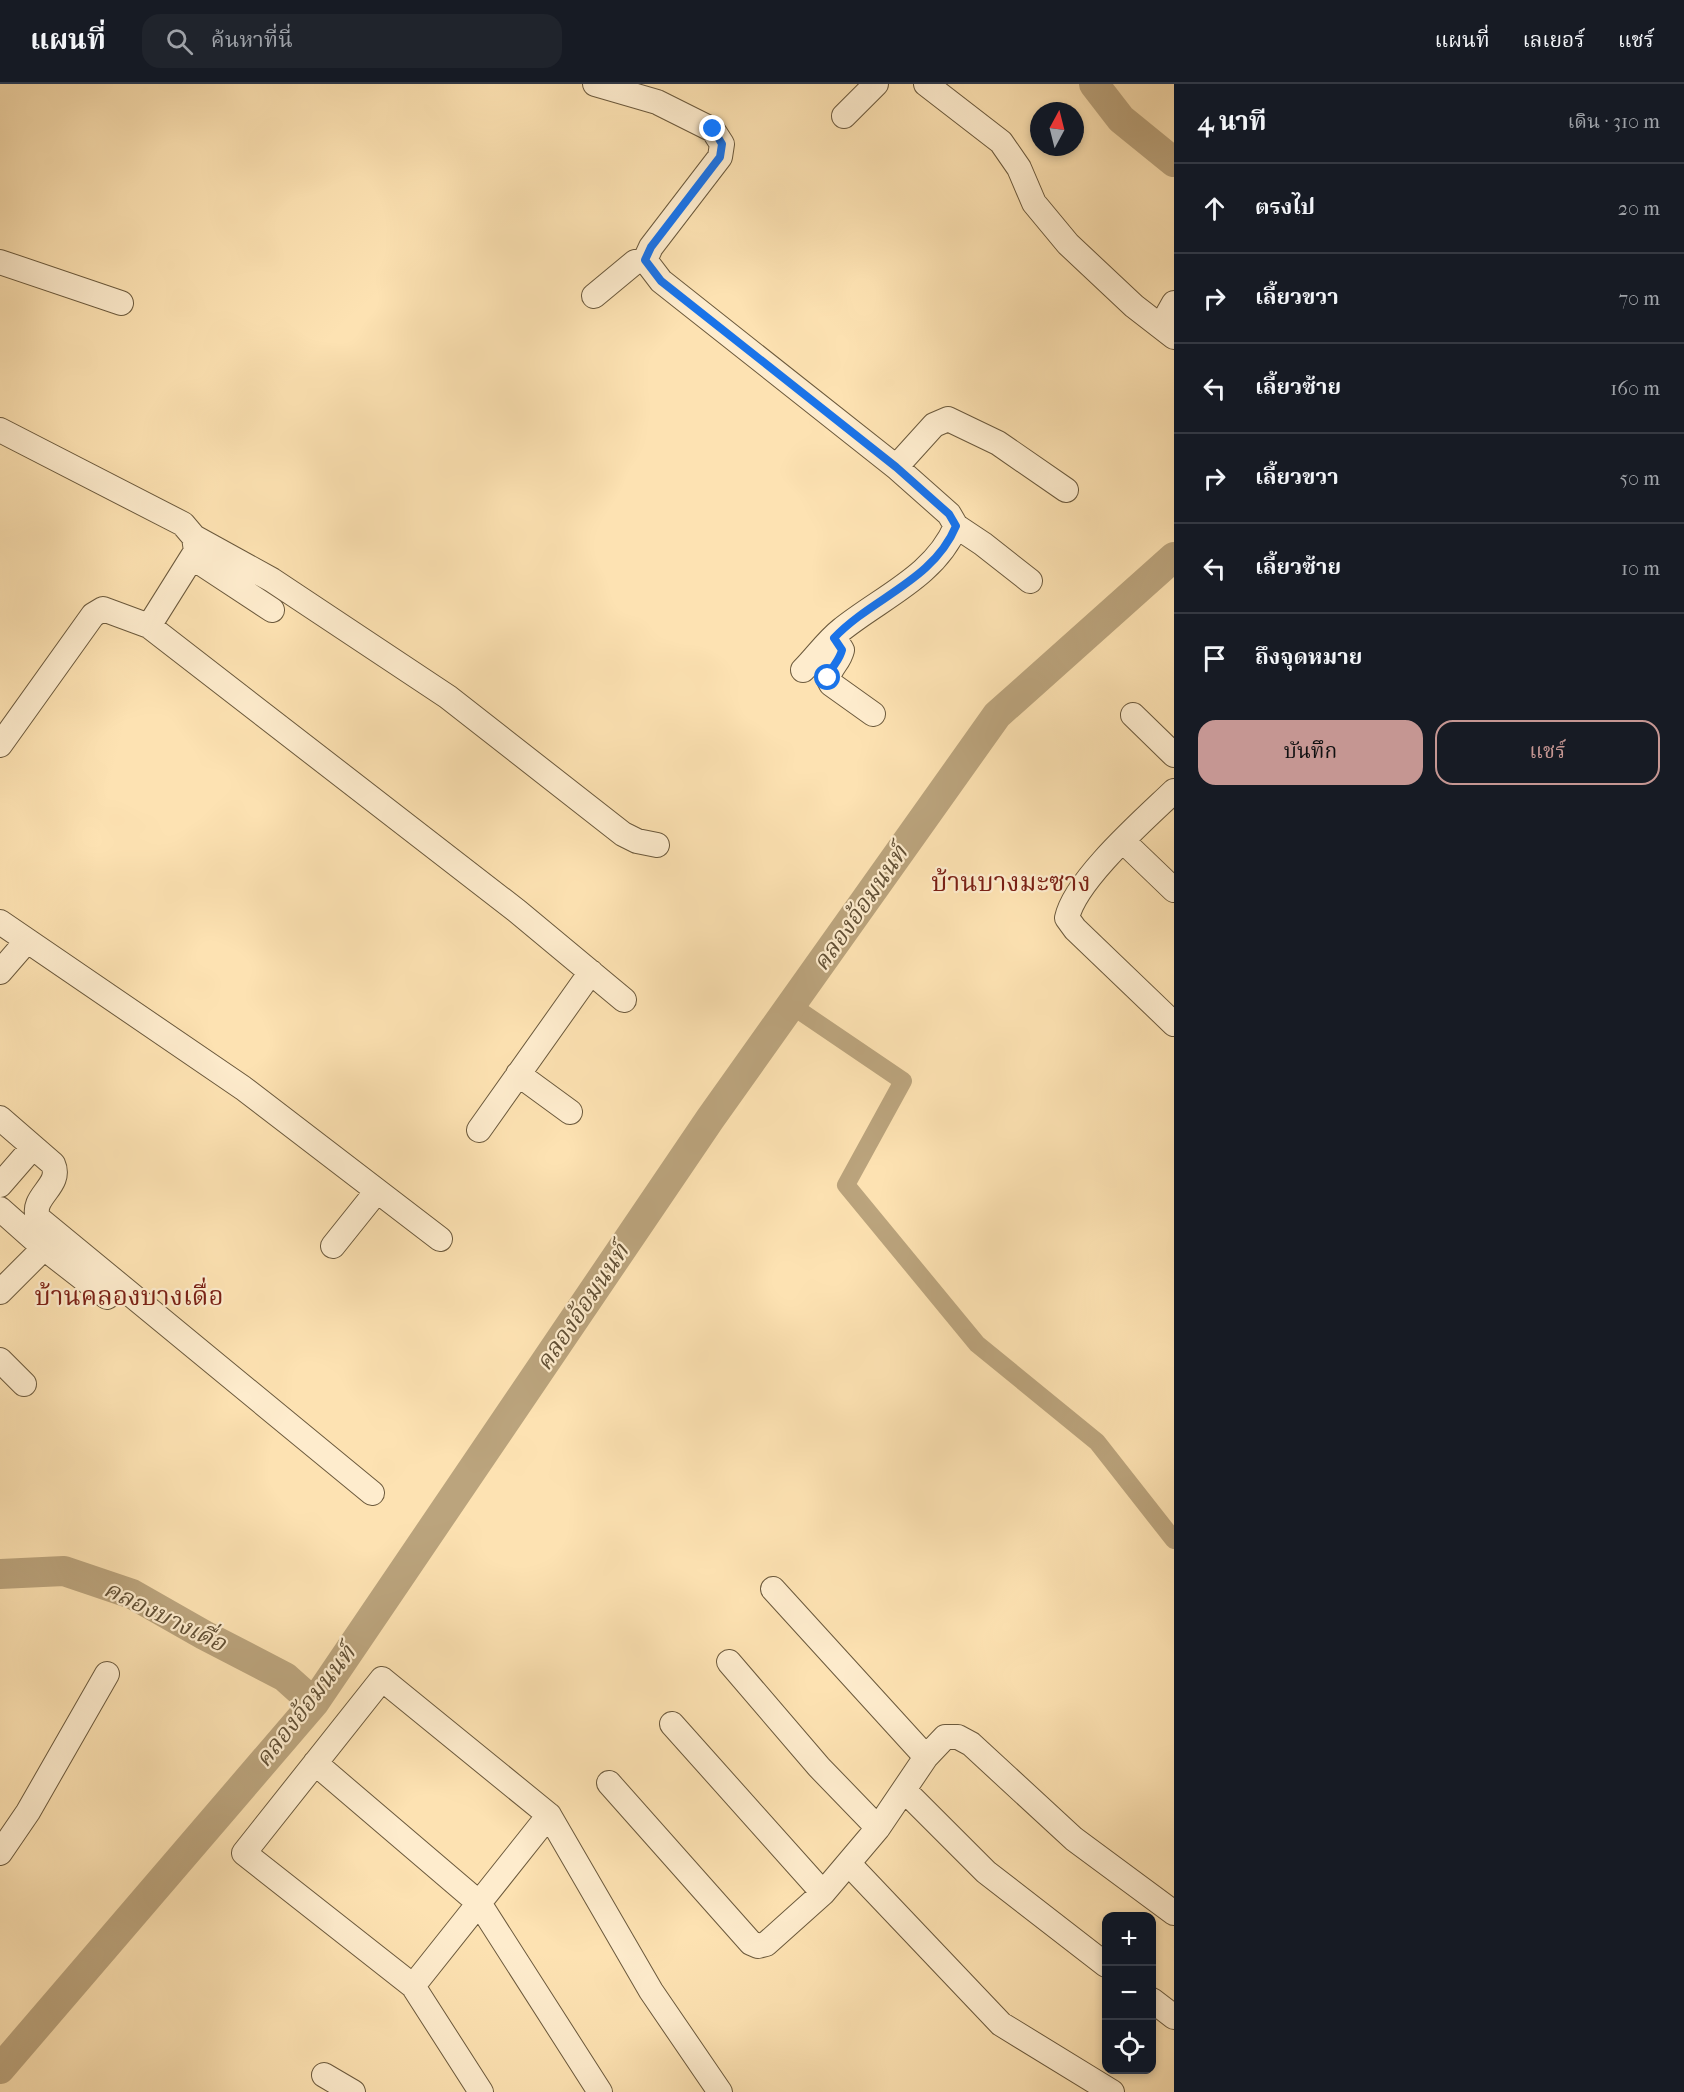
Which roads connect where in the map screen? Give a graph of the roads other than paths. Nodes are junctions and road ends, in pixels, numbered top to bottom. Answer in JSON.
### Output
{"nodes":[{"id":1,"x":594,"y":84,"type":"edge"},
{"id":2,"x":876,"y":84,"type":"edge"},
{"id":3,"x":926,"y":84,"type":"edge"},
{"id":4,"x":636,"y":90,"type":"edge"},
{"id":5,"x":844,"y":116,"type":"dead end"},
{"id":6,"x":645,"y":260,"type":"junction"},
{"id":7,"x":0,"y":262,"type":"edge"},
{"id":8,"x":594,"y":296,"type":"dead end"},
{"id":9,"x":121,"y":303,"type":"dead end"},
{"id":10,"x":1174,"y":303,"type":"edge"},
{"id":11,"x":1168,"y":331,"type":"edge"},
{"id":12,"x":0,"y":430,"type":"edge"},
{"id":13,"x":896,"y":467,"type":"junction"},
{"id":14,"x":1066,"y":489,"type":"dead end"},
{"id":15,"x":956,"y":526,"type":"junction"},
{"id":16,"x":193,"y":547,"type":"junction"},
{"id":17,"x":1030,"y":581,"type":"dead end"},
{"id":18,"x":272,"y":610,"type":"dead end"},
{"id":19,"x":149,"y":626,"type":"junction"},
{"id":20,"x":834,"y":638,"type":"junction"},
{"id":21,"x":803,"y":670,"type":"dead end"},
{"id":22,"x":873,"y":714,"type":"dead end"},
{"id":23,"x":1133,"y":715,"type":"dead end"},
{"id":24,"x":0,"y":746,"type":"edge"},
{"id":25,"x":1174,"y":755,"type":"edge"},
{"id":26,"x":1174,"y":791,"type":"edge"},
{"id":27,"x":1123,"y":841,"type":"junction"},
{"id":28,"x":657,"y":845,"type":"dead end"},
{"id":29,"x":1174,"y":890,"type":"edge"},
{"id":30,"x":0,"y":922,"type":"edge"},
{"id":31,"x":26,"y":942,"type":"junction"},
{"id":32,"x":0,"y":972,"type":"edge"},
{"id":33,"x":591,"y":972,"type":"junction"},
{"id":34,"x":624,"y":1000,"type":"dead end"},
{"id":35,"x":1174,"y":1024,"type":"edge"},
{"id":36,"x":518,"y":1074,"type":"junction"},
{"id":37,"x":570,"y":1112,"type":"dead end"},
{"id":38,"x":0,"y":1118,"type":"edge"},
{"id":39,"x":479,"y":1130,"type":"dead end"},
{"id":40,"x":33,"y":1147,"type":"junction"},
{"id":41,"x":0,"y":1185,"type":"edge"},
{"id":42,"x":377,"y":1191,"type":"junction"},
{"id":43,"x":0,"y":1209,"type":"edge"},
{"id":44,"x":440,"y":1239,"type":"dead end"},
{"id":45,"x":333,"y":1246,"type":"dead end"},
{"id":46,"x":44,"y":1248,"type":"junction"},
{"id":47,"x":0,"y":1292,"type":"edge"},
{"id":48,"x":107,"y":1297,"type":"dead end"},
{"id":49,"x":0,"y":1360,"type":"edge"},
{"id":50,"x":24,"y":1384,"type":"dead end"},
{"id":51,"x":372,"y":1493,"type":"dead end"},
{"id":52,"x":773,"y":1589,"type":"dead end"},
{"id":53,"x":729,"y":1662,"type":"dead end"},
{"id":54,"x":107,"y":1674,"type":"dead end"},
{"id":55,"x":672,"y":1724,"type":"dead end"},
{"id":56,"x":926,"y":1757,"type":"junction"},
{"id":57,"x":315,"y":1763,"type":"junction"},
{"id":58,"x":609,"y":1783,"type":"dead end"},
{"id":59,"x":904,"y":1790,"type":"junction"},
{"id":60,"x":549,"y":1815,"type":"junction"},
{"id":61,"x":878,"y":1828,"type":"junction"},
{"id":62,"x":0,"y":1853,"type":"edge"},
{"id":63,"x":849,"y":1864,"type":"junction"},
{"id":64,"x":823,"y":1893,"type":"junction"},
{"id":65,"x":478,"y":1902,"type":"junction"},
{"id":66,"x":1174,"y":1912,"type":"edge"},
{"id":67,"x":1102,"y":1961,"type":"edge"},
{"id":68,"x":413,"y":1986,"type":"junction"},
{"id":69,"x":1156,"y":2003,"type":"edge"},
{"id":70,"x":1174,"y":2017,"type":"edge"},
{"id":71,"x":324,"y":2075,"type":"dead end"},
{"id":72,"x":353,"y":2092,"type":"edge"},
{"id":73,"x":481,"y":2092,"type":"edge"},
{"id":74,"x":600,"y":2092,"type":"edge"},
{"id":75,"x":720,"y":2092,"type":"edge"},
{"id":76,"x":1112,"y":2092,"type":"edge"}],
"edges":[{"from":1,"to":4,"type":"street"},
{"from":2,"to":5,"type":"street"},
{"from":3,"to":11,"type":"street"},
{"from":4,"to":6,"type":"street"},
{"from":6,"to":8,"type":"street"},
{"from":6,"to":13,"type":"street"},
{"from":7,"to":9,"type":"street"},
{"from":10,"to":11,"type":"street"},
{"from":12,"to":16,"type":"street"},
{"from":13,"to":14,"type":"street"},
{"from":13,"to":15,"type":"street"},
{"from":15,"to":17,"type":"street"},
{"from":15,"to":20,"type":"street"},
{"from":16,"to":18,"type":"street"},
{"from":16,"to":19,"type":"street"},
{"from":16,"to":28,"type":"street"},
{"from":19,"to":24,"type":"street"},
{"from":19,"to":33,"type":"street"},
{"from":20,"to":21,"type":"street"},
{"from":20,"to":22,"type":"street"},
{"from":23,"to":25,"type":"street"},
{"from":26,"to":27,"type":"street"},
{"from":27,"to":29,"type":"street"},
{"from":27,"to":35,"type":"street"},
{"from":30,"to":31,"type":"street"},
{"from":31,"to":32,"type":"street"},
{"from":31,"to":42,"type":"street"},
{"from":33,"to":34,"type":"street"},
{"from":33,"to":36,"type":"street"},
{"from":36,"to":37,"type":"street"},
{"from":36,"to":39,"type":"street"},
{"from":38,"to":40,"type":"street"},
{"from":40,"to":41,"type":"street"},
{"from":40,"to":51,"type":"street"},
{"from":42,"to":44,"type":"street"},
{"from":42,"to":45,"type":"street"},
{"from":43,"to":46,"type":"street"},
{"from":46,"to":47,"type":"street"},
{"from":46,"to":48,"type":"street"},
{"from":49,"to":50,"type":"street"},
{"from":52,"to":56,"type":"street"},
{"from":53,"to":61,"type":"street"},
{"from":54,"to":62,"type":"street"},
{"from":55,"to":64,"type":"street"},
{"from":56,"to":59,"type":"street"},
{"from":56,"to":66,"type":"street"},
{"from":57,"to":60,"type":"street"},
{"from":57,"to":65,"type":"street"},
{"from":57,"to":68,"type":"street"},
{"from":58,"to":64,"type":"street"},
{"from":59,"to":61,"type":"street"},
{"from":59,"to":67,"type":"street"},
{"from":60,"to":65,"type":"street"},
{"from":60,"to":75,"type":"street"},
{"from":61,"to":63,"type":"street"},
{"from":63,"to":64,"type":"street"},
{"from":63,"to":76,"type":"street"},
{"from":65,"to":68,"type":"street"},
{"from":65,"to":74,"type":"street"},
{"from":68,"to":73,"type":"street"},
{"from":69,"to":70,"type":"street"},
{"from":71,"to":72,"type":"street"}]}
